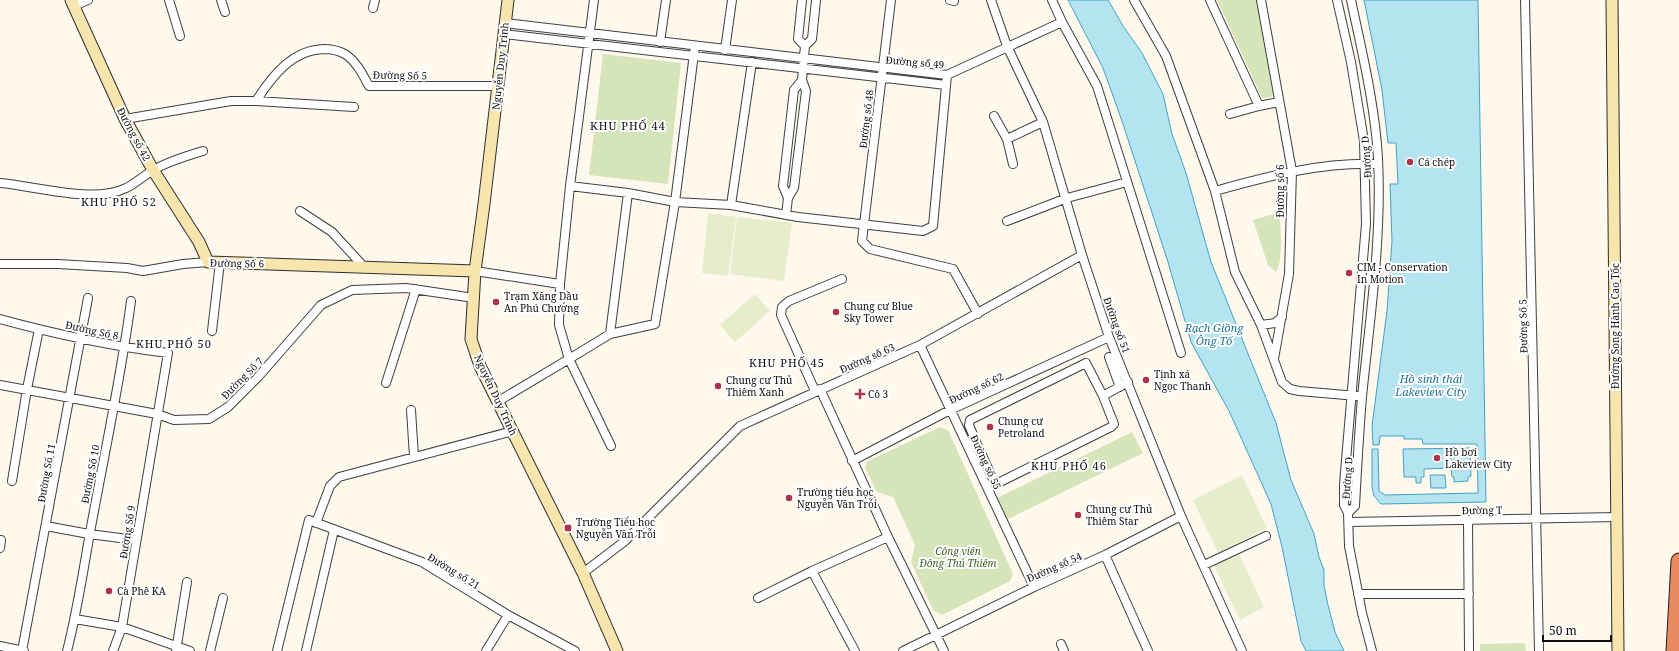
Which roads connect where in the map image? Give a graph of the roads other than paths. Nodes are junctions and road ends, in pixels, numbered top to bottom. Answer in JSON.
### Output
{"nodes":[{"id":1,"x":88,"y":0,"type":"edge"},
{"id":2,"x":169,"y":0,"type":"edge"},
{"id":3,"x":221,"y":0,"type":"edge"},
{"id":4,"x":508,"y":0,"type":"edge"},
{"id":5,"x":594,"y":0,"type":"edge"},
{"id":6,"x":666,"y":0,"type":"edge"},
{"id":7,"x":732,"y":0,"type":"edge"},
{"id":8,"x":802,"y":0,"type":"edge"},
{"id":9,"x":816,"y":0,"type":"edge"},
{"id":10,"x":891,"y":0,"type":"edge"},
{"id":11,"x":991,"y":0,"type":"edge"},
{"id":12,"x":1052,"y":0,"type":"edge"},
{"id":13,"x":1134,"y":0,"type":"edge"},
{"id":14,"x":1210,"y":0,"type":"edge"},
{"id":15,"x":1261,"y":0,"type":"edge"},
{"id":16,"x":1337,"y":0,"type":"edge"},
{"id":17,"x":1352,"y":0,"type":"edge"},
{"id":18,"x":1526,"y":0,"type":"edge"},
{"id":19,"x":1612,"y":0,"type":"edge"},
{"id":20,"x":72,"y":3,"type":"edge"},
{"id":21,"x":225,"y":12,"type":"dead end"},
{"id":22,"x":1062,"y":22,"type":"junction"},
{"id":23,"x":504,"y":28,"type":"junction"},
{"id":24,"x":589,"y":34,"type":"junction"},
{"id":25,"x":180,"y":36,"type":"dead end"},
{"id":26,"x":660,"y":42,"type":"junction"},
{"id":27,"x":588,"y":43,"type":"junction"},
{"id":28,"x":695,"y":46,"type":"junction"},
{"id":29,"x":805,"y":46,"type":"junction"},
{"id":30,"x":1007,"y":46,"type":"junction"},
{"id":31,"x":725,"y":50,"type":"junction"},
{"id":32,"x":694,"y":56,"type":"junction"},
{"id":33,"x":804,"y":59,"type":"junction"},
{"id":34,"x":752,"y":62,"type":"junction"},
{"id":35,"x":803,"y":68,"type":"junction"},
{"id":36,"x":882,"y":73,"type":"junction"},
{"id":37,"x":947,"y":75,"type":"junction"},
{"id":38,"x":802,"y":80,"type":"junction"},
{"id":39,"x":946,"y":85,"type":"junction"},
{"id":40,"x":499,"y":86,"type":"junction"},
{"id":41,"x":256,"y":101,"type":"junction"},
{"id":42,"x":1279,"y":102,"type":"junction"},
{"id":43,"x":1260,"y":106,"type":"junction"},
{"id":44,"x":354,"y":107,"type":"dead end"},
{"id":45,"x":1230,"y":114,"type":"dead end"},
{"id":46,"x":994,"y":116,"type":"dead end"},
{"id":47,"x":125,"y":119,"type":"junction"},
{"id":48,"x":1044,"y":122,"type":"junction"},
{"id":49,"x":1007,"y":139,"type":"junction"},
{"id":50,"x":203,"y":151,"type":"dead end"},
{"id":51,"x":1013,"y":164,"type":"dead end"},
{"id":52,"x":1365,"y":164,"type":"junction"},
{"id":53,"x":1378,"y":164,"type":"junction"},
{"id":54,"x":153,"y":170,"type":"junction"},
{"id":55,"x":1292,"y":171,"type":"junction"},
{"id":56,"x":1127,"y":182,"type":"junction"},
{"id":57,"x":0,"y":183,"type":"edge"},
{"id":58,"x":570,"y":186,"type":"junction"},
{"id":59,"x":1215,"y":191,"type":"junction"},
{"id":60,"x":628,"y":194,"type":"junction"},
{"id":61,"x":788,"y":198,"type":"junction"},
{"id":62,"x":1067,"y":198,"type":"junction"},
{"id":63,"x":675,"y":202,"type":"junction"},
{"id":64,"x":731,"y":205,"type":"junction"},
{"id":65,"x":300,"y":211,"type":"dead end"},
{"id":66,"x":786,"y":215,"type":"junction"},
{"id":67,"x":1007,"y":221,"type":"dead end"},
{"id":68,"x":864,"y":225,"type":"junction"},
{"id":69,"x":1082,"y":255,"type":"junction"},
{"id":70,"x":208,"y":262,"type":"junction"},
{"id":71,"x":220,"y":262,"type":"junction"},
{"id":72,"x":0,"y":264,"type":"edge"},
{"id":73,"x":365,"y":268,"type":"junction"},
{"id":74,"x":475,"y":271,"type":"junction"},
{"id":75,"x":842,"y":279,"type":"dead end"},
{"id":76,"x":560,"y":284,"type":"junction"},
{"id":77,"x":416,"y":289,"type":"junction"},
{"id":78,"x":88,"y":298,"type":"dead end"},
{"id":79,"x":474,"y":298,"type":"junction"},
{"id":80,"x":130,"y":301,"type":"dead end"},
{"id":81,"x":978,"y":314,"type":"junction"},
{"id":82,"x":1282,"y":317,"type":"junction"},
{"id":83,"x":0,"y":319,"type":"edge"},
{"id":84,"x":1261,"y":325,"type":"junction"},
{"id":85,"x":39,"y":330,"type":"junction"},
{"id":86,"x":212,"y":331,"type":"dead end"},
{"id":87,"x":610,"y":334,"type":"junction"},
{"id":88,"x":81,"y":337,"type":"junction"},
{"id":89,"x":1109,"y":337,"type":"junction"},
{"id":90,"x":920,"y":345,"type":"junction"},
{"id":91,"x":125,"y":348,"type":"junction"},
{"id":92,"x":1181,"y":353,"type":"dead end"},
{"id":93,"x":1109,"y":357,"type":"dead end"},
{"id":94,"x":569,"y":359,"type":"junction"},
{"id":95,"x":1274,"y":359,"type":"junction"},
{"id":96,"x":1020,"y":378,"type":"junction"},
{"id":97,"x":1128,"y":382,"type":"junction"},
{"id":98,"x":386,"y":383,"type":"dead end"},
{"id":99,"x":0,"y":385,"type":"edge"},
{"id":100,"x":1120,"y":387,"type":"junction"},
{"id":101,"x":27,"y":389,"type":"junction"},
{"id":102,"x":818,"y":390,"type":"junction"},
{"id":103,"x":1026,"y":391,"type":"junction"},
{"id":104,"x":1103,"y":396,"type":"junction"},
{"id":105,"x":1352,"y":396,"type":"junction"},
{"id":106,"x":1362,"y":396,"type":"junction"},
{"id":107,"x":69,"y":398,"type":"junction"},
{"id":108,"x":497,"y":402,"type":"junction"},
{"id":109,"x":113,"y":406,"type":"junction"},
{"id":110,"x":411,"y":410,"type":"dead end"},
{"id":111,"x":950,"y":410,"type":"junction"},
{"id":112,"x":157,"y":414,"type":"junction"},
{"id":113,"x":513,"y":431,"type":"junction"},
{"id":114,"x":976,"y":442,"type":"junction"},
{"id":115,"x":611,"y":446,"type":"dead end"},
{"id":116,"x":968,"y":447,"type":"junction"},
{"id":117,"x":414,"y":457,"type":"junction"},
{"id":118,"x":852,"y":461,"type":"junction"},
{"id":119,"x":12,"y":481,"type":"dead end"},
{"id":120,"x":1181,"y":516,"type":"junction"},
{"id":121,"x":1349,"y":517,"type":"junction"},
{"id":122,"x":1616,"y":517,"type":"junction"},
{"id":123,"x":1537,"y":519,"type":"junction"},
{"id":124,"x":1468,"y":520,"type":"junction"},
{"id":125,"x":316,"y":522,"type":"junction"},
{"id":126,"x":46,"y":526,"type":"junction"},
{"id":127,"x":334,"y":530,"type":"junction"},
{"id":128,"x":89,"y":534,"type":"junction"},
{"id":129,"x":1266,"y":536,"type":"dead end"},
{"id":130,"x":888,"y":537,"type":"junction"},
{"id":131,"x":136,"y":540,"type":"junction"},
{"id":132,"x":1105,"y":555,"type":"junction"},
{"id":133,"x":1679,"y":561,"type":"edge"},
{"id":134,"x":1204,"y":565,"type":"junction"},
{"id":135,"x":812,"y":572,"type":"junction"},
{"id":136,"x":583,"y":573,"type":"junction"},
{"id":137,"x":187,"y":582,"type":"dead end"},
{"id":138,"x":1034,"y":587,"type":"junction"},
{"id":139,"x":1358,"y":594,"type":"junction"},
{"id":140,"x":1469,"y":594,"type":"junction"},
{"id":141,"x":223,"y":598,"type":"dead end"},
{"id":142,"x":758,"y":598,"type":"dead end"},
{"id":143,"x":508,"y":615,"type":"junction"},
{"id":144,"x":75,"y":618,"type":"junction"},
{"id":145,"x":122,"y":627,"type":"junction"},
{"id":146,"x":936,"y":634,"type":"junction"},
{"id":147,"x":0,"y":646,"type":"edge"},
{"id":148,"x":176,"y":649,"type":"edge"},
{"id":149,"x":10,"y":650,"type":"edge"},
{"id":150,"x":23,"y":651,"type":"edge"},
{"id":151,"x":67,"y":651,"type":"edge"},
{"id":152,"x":113,"y":651,"type":"edge"},
{"id":153,"x":190,"y":651,"type":"edge"},
{"id":154,"x":210,"y":651,"type":"edge"},
{"id":155,"x":277,"y":651,"type":"edge"},
{"id":156,"x":306,"y":651,"type":"edge"},
{"id":157,"x":486,"y":651,"type":"edge"},
{"id":158,"x":575,"y":651,"type":"edge"},
{"id":159,"x":617,"y":651,"type":"edge"},
{"id":160,"x":855,"y":651,"type":"edge"},
{"id":161,"x":903,"y":651,"type":"edge"},
{"id":162,"x":944,"y":651,"type":"edge"},
{"id":163,"x":1148,"y":651,"type":"edge"},
{"id":164,"x":1242,"y":651,"type":"edge"},
{"id":165,"x":1372,"y":651,"type":"edge"},
{"id":166,"x":1469,"y":651,"type":"edge"},
{"id":167,"x":1539,"y":651,"type":"edge"},
{"id":168,"x":1618,"y":651,"type":"edge"},
{"id":169,"x":1674,"y":651,"type":"edge"}],
"edges":[{"from":1,"to":20,"type":"street"},
{"from":2,"to":25,"type":"street"},
{"from":3,"to":21,"type":"street"},
{"from":4,"to":23,"type":"main road","name":"Nguyễn Duy Trinh"},
{"from":5,"to":24,"type":"street"},
{"from":6,"to":26,"type":"street"},
{"from":7,"to":31,"type":"street"},
{"from":8,"to":29,"type":"street"},
{"from":9,"to":29,"type":"street"},
{"from":10,"to":36,"type":"street","name":"Đường số 48"},
{"from":11,"to":30,"type":"street","name":"Đường số 51"},
{"from":12,"to":22,"type":"street"},
{"from":13,"to":59,"type":"street"},
{"from":14,"to":43,"type":"street"},
{"from":15,"to":42,"type":"street","name":"Đường số 6"},
{"from":16,"to":52,"type":"street","name":"Đường D"},
{"from":17,"to":53,"type":"street","name":"Đường D"},
{"from":18,"to":123,"type":"street","name":"Đường Số 5"},
{"from":19,"to":122,"type":"main road","name":"Đường Song Hành Cao Tốc"},
{"from":20,"to":47,"type":"main road","name":"Đường số 42"},
{"from":22,"to":30,"type":"street","name":"Đường số 49"},
{"from":22,"to":56,"type":"street"},
{"from":23,"to":24,"type":"street","name":"Đường số 49"},
{"from":23,"to":27,"type":"street"},
{"from":23,"to":40,"type":"main road","name":"Nguyễn Duy Trinh"},
{"from":24,"to":26,"type":"street","name":"Đường số 49"},
{"from":24,"to":27,"type":"street"},
{"from":26,"to":28,"type":"street","name":"Đường số 49"},
{"from":27,"to":32,"type":"street"},
{"from":27,"to":58,"type":"street"},
{"from":28,"to":31,"type":"street","name":"Đường số 49"},
{"from":28,"to":32,"type":"street"},
{"from":29,"to":33,"type":"street"},
{"from":30,"to":37,"type":"street","name":"Đường số 49"},
{"from":30,"to":48,"type":"street","name":"Đường số 51"},
{"from":31,"to":33,"type":"street","name":"Đường số 49"},
{"from":32,"to":34,"type":"street"},
{"from":32,"to":63,"type":"street"},
{"from":33,"to":35,"type":"street"},
{"from":33,"to":36,"type":"street","name":"Đường số 49"},
{"from":34,"to":35,"type":"street"},
{"from":34,"to":64,"type":"street"},
{"from":35,"to":36,"type":"street"},
{"from":35,"to":38,"type":"street"},
{"from":36,"to":37,"type":"street","name":"Đường số 49"},
{"from":36,"to":39,"type":"street"},
{"from":36,"to":68,"type":"street","name":"Đường số 48"},
{"from":37,"to":39,"type":"street"},
{"from":38,"to":61,"type":"street"},
{"from":38,"to":61,"type":"street"},
{"from":39,"to":68,"type":"street"},
{"from":40,"to":41,"type":"street","name":"Đường Số 5"},
{"from":40,"to":74,"type":"main road","name":"Nguyễn Duy Trinh"},
{"from":41,"to":44,"type":"street"},
{"from":41,"to":47,"type":"street"},
{"from":42,"to":43,"type":"street"},
{"from":42,"to":55,"type":"street","name":"Đường số 6"},
{"from":43,"to":45,"type":"street"},
{"from":46,"to":49,"type":"street"},
{"from":47,"to":54,"type":"main road","name":"Đường số 42"},
{"from":48,"to":49,"type":"street"},
{"from":48,"to":62,"type":"street","name":"Đường số 51"},
{"from":49,"to":51,"type":"street"},
{"from":50,"to":54,"type":"street"},
{"from":52,"to":53,"type":"street"},
{"from":52,"to":55,"type":"street"},
{"from":52,"to":105,"type":"street","name":"Đường D"},
{"from":53,"to":106,"type":"street","name":"Đường D"},
{"from":54,"to":57,"type":"street"},
{"from":54,"to":70,"type":"main road","name":"Đường số 42"},
{"from":55,"to":59,"type":"street"},
{"from":55,"to":82,"type":"street","name":"Đường số 6"},
{"from":56,"to":62,"type":"street"},
{"from":56,"to":92,"type":"street"},
{"from":58,"to":60,"type":"street"},
{"from":58,"to":76,"type":"street"},
{"from":59,"to":84,"type":"street"},
{"from":60,"to":63,"type":"street"},
{"from":60,"to":87,"type":"street"},
{"from":61,"to":66,"type":"street"},
{"from":62,"to":67,"type":"street"},
{"from":62,"to":69,"type":"street","name":"Đường số 51"},
{"from":63,"to":64,"type":"street"},
{"from":63,"to":87,"type":"street"},
{"from":64,"to":66,"type":"street"},
{"from":65,"to":73,"type":"street"},
{"from":66,"to":68,"type":"street"},
{"from":68,"to":81,"type":"street","name":"Đường số 48"},
{"from":69,"to":81,"type":"street","name":"Đường số 63"},
{"from":69,"to":89,"type":"street","name":"Đường số 51"},
{"from":70,"to":71,"type":"main road","name":"Đường Số 6"},
{"from":70,"to":72,"type":"street","name":"Đường Số 6"},
{"from":71,"to":73,"type":"main road","name":"Đường Số 6"},
{"from":71,"to":86,"type":"street"},
{"from":73,"to":74,"type":"main road","name":"Đường Số 6"},
{"from":74,"to":76,"type":"street"},
{"from":74,"to":79,"type":"main road","name":"Nguyễn Duy Trinh"},
{"from":75,"to":102,"type":"street"},
{"from":76,"to":94,"type":"street"},
{"from":77,"to":79,"type":"street","name":"Đường Số 7"},
{"from":77,"to":98,"type":"street"},
{"from":77,"to":112,"type":"street","name":"Đường Số 7"},
{"from":78,"to":88,"type":"street","name":"Đường Số 11"},
{"from":79,"to":108,"type":"main road","name":"Nguyễn Duy Trinh"},
{"from":80,"to":91,"type":"street","name":"Đường Số 10"},
{"from":81,"to":90,"type":"street","name":"Đường số 63"},
{"from":82,"to":84,"type":"street"},
{"from":82,"to":95,"type":"street","name":"Đường số 6"},
{"from":83,"to":85,"type":"street","name":"Đường Số 8"},
{"from":84,"to":95,"type":"street"},
{"from":85,"to":88,"type":"street","name":"Đường Số 8"},
{"from":85,"to":101,"type":"street"},
{"from":87,"to":94,"type":"street"},
{"from":88,"to":91,"type":"street","name":"Đường Số 8"},
{"from":88,"to":107,"type":"street","name":"Đường Số 11"},
{"from":89,"to":96,"type":"street","name":"Đường số 62"},
{"from":89,"to":97,"type":"street","name":"Đường số 51"},
{"from":90,"to":102,"type":"street","name":"Đường số 63"},
{"from":90,"to":111,"type":"street","name":"Đường số 55"},
{"from":91,"to":109,"type":"street","name":"Đường Số 10"},
{"from":91,"to":112,"type":"street","name":"Đường Số 8"},
{"from":93,"to":100,"type":"street"},
{"from":94,"to":108,"type":"street"},
{"from":94,"to":115,"type":"street"},
{"from":95,"to":105,"type":"street"},
{"from":96,"to":103,"type":"street"},
{"from":96,"to":111,"type":"street","name":"Đường số 62"},
{"from":97,"to":100,"type":"street"},
{"from":97,"to":120,"type":"street","name":"Đường số 51"},
{"from":99,"to":101,"type":"street","name":"Đường Số 7"},
{"from":100,"to":104,"type":"street"},
{"from":101,"to":107,"type":"street","name":"Đường Số 7"},
{"from":101,"to":119,"type":"street"},
{"from":102,"to":118,"type":"street"},
{"from":102,"to":136,"type":"street","name":"Đường số 63"},
{"from":103,"to":104,"type":"street"},
{"from":103,"to":114,"type":"street"},
{"from":104,"to":114,"type":"street"},
{"from":105,"to":106,"type":"street"},
{"from":105,"to":121,"type":"street","name":"Đường D"},
{"from":106,"to":121,"type":"street","name":"Đường D"},
{"from":107,"to":109,"type":"street","name":"Đường Số 7"},
{"from":107,"to":126,"type":"street","name":"Đường Số 11"},
{"from":108,"to":113,"type":"main road","name":"Nguyễn Duy Trinh"},
{"from":109,"to":112,"type":"street","name":"Đường Số 7"},
{"from":109,"to":128,"type":"street","name":"Đường Số 10"},
{"from":110,"to":117,"type":"street"},
{"from":111,"to":116,"type":"street","name":"Đường số 55"},
{"from":111,"to":118,"type":"street","name":"Đường số 62"},
{"from":112,"to":131,"type":"street","name":"Đường Số 9"},
{"from":113,"to":117,"type":"street"},
{"from":113,"to":136,"type":"main road","name":"Nguyễn Duy Trinh"},
{"from":114,"to":116,"type":"street"},
{"from":116,"to":138,"type":"street","name":"Đường số 55"},
{"from":117,"to":125,"type":"street"},
{"from":118,"to":130,"type":"street"},
{"from":120,"to":132,"type":"street","name":"Đường số 54"},
{"from":120,"to":134,"type":"street","name":"Đường số 51"},
{"from":121,"to":124,"type":"street","name":"Đường T"},
{"from":121,"to":139,"type":"street"},
{"from":122,"to":123,"type":"street","name":"Đường T"},
{"from":122,"to":168,"type":"main road","name":"Đường Song Hành Cao Tốc"},
{"from":123,"to":124,"type":"street","name":"Đường T"},
{"from":123,"to":167,"type":"street","name":"Đường Số 5"},
{"from":124,"to":140,"type":"street"},
{"from":125,"to":127,"type":"street","name":"Đường số 21"},
{"from":125,"to":155,"type":"street"},
{"from":126,"to":128,"type":"street"},
{"from":126,"to":150,"type":"street","name":"Đường Số 11"},
{"from":127,"to":143,"type":"street","name":"Đường số 21"},
{"from":127,"to":156,"type":"street"},
{"from":128,"to":131,"type":"street"},
{"from":128,"to":144,"type":"street","name":"Đường Số 10"},
{"from":129,"to":134,"type":"street"},
{"from":130,"to":135,"type":"street"},
{"from":130,"to":146,"type":"street"},
{"from":131,"to":145,"type":"street","name":"Đường Số 9"},
{"from":132,"to":138,"type":"street","name":"Đường số 54"},
{"from":132,"to":163,"type":"street"},
{"from":133,"to":169,"type":"highway"},
{"from":134,"to":164,"type":"street","name":"Đường số 51"},
{"from":135,"to":142,"type":"street"},
{"from":135,"to":160,"type":"street"},
{"from":136,"to":159,"type":"main road","name":"Nguyễn Duy Trinh"},
{"from":137,"to":148,"type":"street"},
{"from":138,"to":146,"type":"street","name":"Đường số 54"},
{"from":139,"to":140,"type":"street"},
{"from":139,"to":165,"type":"street"},
{"from":140,"to":166,"type":"street"},
{"from":141,"to":154,"type":"street"},
{"from":143,"to":157,"type":"street"},
{"from":143,"to":158,"type":"street","name":"Đường số 21"},
{"from":144,"to":145,"type":"street"},
{"from":144,"to":151,"type":"street","name":"Đường Số 10"},
{"from":145,"to":148,"type":"street"},
{"from":145,"to":152,"type":"street","name":"Đường Số 9"},
{"from":146,"to":161,"type":"street"},
{"from":146,"to":162,"type":"street"},
{"from":147,"to":149,"type":"street"},
{"from":148,"to":153,"type":"street"},
{"from":149,"to":150,"type":"street"}]}
